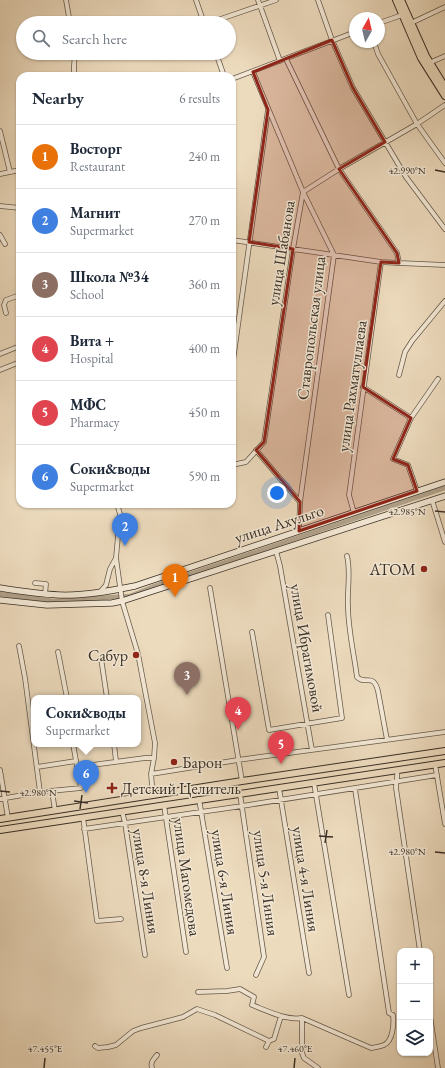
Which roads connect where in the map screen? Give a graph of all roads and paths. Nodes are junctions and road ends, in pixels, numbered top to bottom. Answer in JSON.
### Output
{"nodes":[{"id":1,"x":66,"y":0,"type":"edge"},
{"id":2,"x":196,"y":0,"type":"edge"},
{"id":3,"x":258,"y":0,"type":"edge"},
{"id":4,"x":276,"y":0,"type":"edge"},
{"id":5,"x":318,"y":0,"type":"edge"},
{"id":6,"x":396,"y":0,"type":"edge"},
{"id":7,"x":401,"y":0,"type":"edge"},
{"id":8,"x":260,"y":5,"type":"junction"},
{"id":9,"x":445,"y":7,"type":"edge"},
{"id":10,"x":405,"y":14,"type":"junction"},
{"id":11,"x":69,"y":16,"type":"edge"},
{"id":12,"x":202,"y":16,"type":"edge"},
{"id":13,"x":229,"y":16,"type":"edge"},
{"id":14,"x":385,"y":21,"type":"edge"},
{"id":15,"x":409,"y":24,"type":"junction"},
{"id":16,"x":349,"y":34,"type":"edge"},
{"id":17,"x":332,"y":40,"type":"junction"},
{"id":18,"x":376,"y":48,"type":"edge"},
{"id":19,"x":445,"y":56,"type":"edge"},
{"id":20,"x":286,"y":59,"type":"junction"},
{"id":21,"x":76,"y":60,"type":"edge"},
{"id":22,"x":218,"y":60,"type":"edge"},
{"id":23,"x":280,"y":61,"type":"junction"},
{"id":24,"x":427,"y":64,"type":"junction"},
{"id":25,"x":74,"y":72,"type":"edge"},
{"id":26,"x":223,"y":72,"type":"edge"},
{"id":27,"x":253,"y":72,"type":"junction"},
{"id":28,"x":236,"y":78,"type":"edge"},
{"id":29,"x":445,"y":87,"type":"edge"},
{"id":30,"x":445,"y":96,"type":"edge"},
{"id":31,"x":445,"y":105,"type":"edge"},
{"id":32,"x":268,"y":110,"type":"junction"},
{"id":33,"x":417,"y":124,"type":"junction"},
{"id":34,"x":0,"y":131,"type":"edge"},
{"id":35,"x":385,"y":142,"type":"junction"},
{"id":36,"x":445,"y":164,"type":"edge"},
{"id":37,"x":339,"y":169,"type":"junction"},
{"id":38,"x":16,"y":171,"type":"edge"},
{"id":39,"x":10,"y":172,"type":"junction"},
{"id":40,"x":0,"y":174,"type":"edge"},
{"id":41,"x":303,"y":192,"type":"junction"},
{"id":42,"x":0,"y":206,"type":"edge"},
{"id":43,"x":16,"y":208,"type":"edge"},
{"id":44,"x":445,"y":229,"type":"edge"},
{"id":45,"x":0,"y":235,"type":"edge"},
{"id":46,"x":236,"y":240,"type":"edge"},
{"id":47,"x":249,"y":242,"type":"junction"},
{"id":48,"x":5,"y":244,"type":"dead end"},
{"id":49,"x":293,"y":249,"type":"junction"},
{"id":50,"x":334,"y":255,"type":"junction"},
{"id":51,"x":381,"y":262,"type":"junction"},
{"id":52,"x":399,"y":263,"type":"junction"},
{"id":53,"x":445,"y":265,"type":"edge"},
{"id":54,"x":16,"y":296,"type":"edge"},
{"id":55,"x":445,"y":300,"type":"edge"},
{"id":56,"x":6,"y":313,"type":"dead end"},
{"id":57,"x":236,"y":338,"type":"edge"},
{"id":58,"x":16,"y":348,"type":"edge"},
{"id":59,"x":0,"y":354,"type":"edge"},
{"id":60,"x":16,"y":364,"type":"edge"},
{"id":61,"x":0,"y":370,"type":"edge"},
{"id":62,"x":399,"y":375,"type":"dead end"},
{"id":63,"x":438,"y":379,"type":"dead end"},
{"id":64,"x":363,"y":387,"type":"junction"},
{"id":65,"x":412,"y":418,"type":"junction"},
{"id":66,"x":256,"y":450,"type":"junction"},
{"id":67,"x":236,"y":465,"type":"edge"},
{"id":68,"x":445,"y":482,"type":"edge"},
{"id":69,"x":417,"y":491,"type":"junction"},
{"id":70,"x":445,"y":496,"type":"edge"},
{"id":71,"x":432,"y":500,"type":"junction"},
{"id":72,"x":300,"y":502,"type":"junction"},
{"id":73,"x":118,"y":508,"type":"edge"},
{"id":74,"x":354,"y":513,"type":"junction"},
{"id":75,"x":299,"y":531,"type":"junction"},
{"id":76,"x":445,"y":542,"type":"edge"},
{"id":77,"x":276,"y":551,"type":"junction"},
{"id":78,"x":347,"y":556,"type":"dead end"},
{"id":79,"x":116,"y":558,"type":"junction"},
{"id":80,"x":36,"y":582,"type":"dead end"},
{"id":81,"x":0,"y":588,"type":"edge"},
{"id":82,"x":210,"y":588,"type":"dead end"},
{"id":83,"x":121,"y":590,"type":"junction"},
{"id":84,"x":100,"y":592,"type":"junction"},
{"id":85,"x":45,"y":594,"type":"junction"},
{"id":86,"x":0,"y":600,"type":"edge"},
{"id":87,"x":122,"y":602,"type":"junction"},
{"id":88,"x":328,"y":615,"type":"dead end"},
{"id":89,"x":252,"y":632,"type":"dead end"},
{"id":90,"x":19,"y":646,"type":"dead end"},
{"id":91,"x":58,"y":652,"type":"dead end"},
{"id":92,"x":101,"y":658,"type":"dead end"},
{"id":93,"x":66,"y":695,"type":"edge"},
{"id":94,"x":107,"y":695,"type":"edge"},
{"id":95,"x":31,"y":722,"type":"edge"},
{"id":96,"x":308,"y":724,"type":"junction"},
{"id":97,"x":445,"y":732,"type":"edge"},
{"id":98,"x":387,"y":740,"type":"junction"},
{"id":99,"x":34,"y":747,"type":"edge"},
{"id":100,"x":74,"y":747,"type":"edge"},
{"id":101,"x":114,"y":747,"type":"edge"},
{"id":102,"x":312,"y":750,"type":"junction"},
{"id":103,"x":445,"y":751,"type":"edge"},
{"id":104,"x":154,"y":758,"type":"junction"},
{"id":105,"x":238,"y":760,"type":"junction"},
{"id":106,"x":76,"y":761,"type":"junction"},
{"id":107,"x":116,"y":761,"type":"junction"},
{"id":108,"x":365,"y":763,"type":"junction"},
{"id":109,"x":445,"y":763,"type":"edge"},
{"id":110,"x":435,"y":764,"type":"junction"},
{"id":111,"x":37,"y":767,"type":"junction"},
{"id":112,"x":77,"y":767,"type":"junction"},
{"id":113,"x":0,"y":770,"type":"edge"},
{"id":114,"x":397,"y":770,"type":"junction"},
{"id":115,"x":151,"y":774,"type":"junction"},
{"id":116,"x":367,"y":774,"type":"junction"},
{"id":117,"x":436,"y":775,"type":"junction"},
{"id":118,"x":242,"y":781,"type":"junction"},
{"id":119,"x":314,"y":782,"type":"junction"},
{"id":120,"x":396,"y":782,"type":"junction"},
{"id":121,"x":280,"y":788,"type":"junction"},
{"id":122,"x":355,"y":788,"type":"junction"},
{"id":123,"x":52,"y":791,"type":"junction"},
{"id":124,"x":40,"y":792,"type":"junction"},
{"id":125,"x":240,"y":794,"type":"junction"},
{"id":126,"x":316,"y":794,"type":"junction"},
{"id":127,"x":153,"y":796,"type":"junction"},
{"id":128,"x":2,"y":798,"type":"edge"},
{"id":129,"x":199,"y":800,"type":"junction"},
{"id":130,"x":281,"y":800,"type":"junction"},
{"id":131,"x":164,"y":805,"type":"junction"},
{"id":132,"x":242,"y":806,"type":"junction"},
{"id":133,"x":55,"y":811,"type":"junction"},
{"id":134,"x":201,"y":811,"type":"junction"},
{"id":135,"x":122,"y":812,"type":"junction"},
{"id":136,"x":83,"y":817,"type":"junction"},
{"id":137,"x":166,"y":817,"type":"junction"},
{"id":138,"x":2,"y":819,"type":"edge"},
{"id":139,"x":125,"y":823,"type":"junction"},
{"id":140,"x":445,"y":824,"type":"edge"},
{"id":141,"x":84,"y":829,"type":"junction"},
{"id":142,"x":1,"y":830,"type":"edge"},
{"id":143,"x":121,"y":919,"type":"dead end"},
{"id":144,"x":420,"y":948,"type":"edge"},
{"id":145,"x":186,"y":952,"type":"dead end"},
{"id":146,"x":145,"y":955,"type":"dead end"},
{"id":147,"x":226,"y":968,"type":"dead end"},
{"id":148,"x":309,"y":973,"type":"dead end"},
{"id":149,"x":256,"y":975,"type":"dead end"},
{"id":150,"x":198,"y":992,"type":"dead end"},
{"id":151,"x":349,"y":995,"type":"dead end"},
{"id":152,"x":281,"y":1016,"type":"junction"},
{"id":153,"x":302,"y":1018,"type":"junction"},
{"id":154,"x":431,"y":1020,"type":"edge"},
{"id":155,"x":269,"y":1040,"type":"junction"},
{"id":156,"x":95,"y":1046,"type":"dead end"},
{"id":157,"x":266,"y":1047,"type":"dead end"},
{"id":158,"x":157,"y":1055,"type":"dead end"},
{"id":159,"x":152,"y":1068,"type":"edge"},
{"id":160,"x":318,"y":1068,"type":"edge"},
{"id":161,"x":438,"y":1068,"type":"edge"}],
"edges":[{"from":1,"to":11,"type":"street"},
{"from":2,"to":12,"type":"street"},
{"from":3,"to":8,"type":"street"},
{"from":4,"to":8,"type":"street"},
{"from":5,"to":17,"type":"street"},
{"from":6,"to":10,"type":"main road"},
{"from":7,"to":10,"type":"main road"},
{"from":8,"to":13,"type":"street"},
{"from":8,"to":23,"type":"street"},
{"from":9,"to":15,"type":"street"},
{"from":10,"to":14,"type":"street"},
{"from":10,"to":15,"type":"main road"},
{"from":15,"to":24,"type":"main road"},
{"from":16,"to":17,"type":"street"},
{"from":17,"to":20,"type":"street"},
{"from":17,"to":35,"type":"street"},
{"from":18,"to":33,"type":"street"},
{"from":19,"to":24,"type":"street"},
{"from":20,"to":23,"type":"street"},
{"from":20,"to":37,"type":"street"},
{"from":21,"to":25,"type":"street"},
{"from":22,"to":26,"type":"street"},
{"from":23,"to":27,"type":"street"},
{"from":24,"to":29,"type":"main road"},
{"from":24,"to":30,"type":"main road"},
{"from":27,"to":28,"type":"street"},
{"from":27,"to":32,"type":"street","name":"Ставропольская улица"},
{"from":31,"to":33,"type":"street","name":"улица Шабанова"},
{"from":32,"to":41,"type":"street","name":"Ставропольская улица"},
{"from":32,"to":47,"type":"street"},
{"from":33,"to":35,"type":"street","name":"улица Шабанова"},
{"from":33,"to":36,"type":"street"},
{"from":34,"to":39,"type":"street"},
{"from":35,"to":37,"type":"street","name":"улица Шабанова"},
{"from":35,"to":44,"type":"street"},
{"from":37,"to":41,"type":"street","name":"улица Шабанова"},
{"from":37,"to":52,"type":"street"},
{"from":38,"to":39,"type":"street"},
{"from":39,"to":40,"type":"street"},
{"from":41,"to":49,"type":"street","name":"улица Шабанова"},
{"from":41,"to":50,"type":"street","name":"Ставропольская улица"},
{"from":42,"to":43,"type":"street"},
{"from":45,"to":48,"type":"street"},
{"from":46,"to":47,"type":"street"},
{"from":47,"to":49,"type":"street"},
{"from":47,"to":57,"type":"street"},
{"from":49,"to":50,"type":"street"},
{"from":49,"to":66,"type":"street","name":"улица Шабанова"},
{"from":50,"to":51,"type":"street"},
{"from":50,"to":72,"type":"street","name":"Ставропольская улица"},
{"from":51,"to":52,"type":"street"},
{"from":51,"to":64,"type":"street","name":"улица Рахматуллаева"},
{"from":52,"to":53,"type":"street"},
{"from":54,"to":56,"type":"street"},
{"from":55,"to":62,"type":"street"},
{"from":58,"to":59,"type":"street"},
{"from":60,"to":61,"type":"street"},
{"from":63,"to":65,"type":"street"},
{"from":64,"to":65,"type":"street"},
{"from":64,"to":74,"type":"street","name":"улица Рахматуллаева"},
{"from":65,"to":69,"type":"street"},
{"from":66,"to":67,"type":"street","name":"улица Шабанова"},
{"from":66,"to":72,"type":"street"},
{"from":68,"to":69,"type":"main road","name":"улица Ахульго"},
{"from":69,"to":74,"type":"main road","name":"улица Ахульго"},
{"from":70,"to":71,"type":"main road"},
{"from":71,"to":76,"type":"street"},
{"from":71,"to":77,"type":"main road"},
{"from":72,"to":75,"type":"street","name":"Ставропольская улица"},
{"from":73,"to":79,"type":"street"},
{"from":74,"to":75,"type":"main road","name":"улица Ахульго"},
{"from":75,"to":83,"type":"main road","name":"улица Ахульго"},
{"from":77,"to":87,"type":"main road"},
{"from":77,"to":96,"type":"street","name":"улица Ибрагимовой"},
{"from":78,"to":98,"type":"street"},
{"from":79,"to":83,"type":"street"},
{"from":79,"to":84,"type":"street"},
{"from":80,"to":85,"type":"street"},
{"from":81,"to":85,"type":"main road"},
{"from":82,"to":105,"type":"street"},
{"from":83,"to":84,"type":"main road","name":"улица Ахульго"},
{"from":83,"to":87,"type":"street"},
{"from":84,"to":85,"type":"main road"},
{"from":86,"to":87,"type":"main road"},
{"from":87,"to":104,"type":"street"},
{"from":88,"to":96,"type":"street"},
{"from":89,"to":96,"type":"street"},
{"from":90,"to":95,"type":"street"},
{"from":91,"to":93,"type":"street"},
{"from":92,"to":94,"type":"street"},
{"from":96,"to":102,"type":"street","name":"улица Ибрагимовой"},
{"from":97,"to":98,"type":"street"},
{"from":98,"to":102,"type":"street"},
{"from":99,"to":111,"type":"street"},
{"from":100,"to":106,"type":"street"},
{"from":101,"to":107,"type":"street"},
{"from":102,"to":105,"type":"street"},
{"from":103,"to":108,"type":"main road"},
{"from":104,"to":107,"type":"street"},
{"from":104,"to":115,"type":"street"},
{"from":105,"to":115,"type":"street"},
{"from":105,"to":118,"type":"street"},
{"from":106,"to":111,"type":"street"},
{"from":106,"to":112,"type":"street"},
{"from":107,"to":112,"type":"street"},
{"from":108,"to":116,"type":"main road"},
{"from":108,"to":118,"type":"main road"},
{"from":109,"to":110,"type":"main road"},
{"from":110,"to":114,"type":"main road"},
{"from":110,"to":117,"type":"street"},
{"from":111,"to":124,"type":"street"},
{"from":112,"to":123,"type":"street"},
{"from":113,"to":128,"type":"street"},
{"from":114,"to":116,"type":"main road"},
{"from":114,"to":120,"type":"street"},
{"from":115,"to":127,"type":"street"},
{"from":116,"to":119,"type":"main road"},
{"from":117,"to":120,"type":"street"},
{"from":117,"to":140,"type":"street"},
{"from":118,"to":127,"type":"main road"},
{"from":119,"to":121,"type":"main road"},
{"from":119,"to":126,"type":"street"},
{"from":120,"to":122,"type":"street"},
{"from":120,"to":144,"type":"street"},
{"from":121,"to":125,"type":"main road"},
{"from":121,"to":130,"type":"street","name":"улица 4-я Линия"},
{"from":122,"to":126,"type":"street"},
{"from":122,"to":153,"type":"street"},
{"from":123,"to":124,"type":"street"},
{"from":123,"to":133,"type":"street"},
{"from":124,"to":128,"type":"street"},
{"from":125,"to":129,"type":"main road"},
{"from":125,"to":132,"type":"street","name":"улица 5-я Линия"},
{"from":126,"to":130,"type":"street"},
{"from":126,"to":151,"type":"street"},
{"from":127,"to":133,"type":"main road"},
{"from":128,"to":138,"type":"street"},
{"from":129,"to":131,"type":"main road"},
{"from":129,"to":134,"type":"street","name":"улица 6-я Линия"},
{"from":130,"to":132,"type":"street"},
{"from":130,"to":148,"type":"street","name":"улица 4-я Линия"},
{"from":131,"to":135,"type":"main road"},
{"from":131,"to":137,"type":"street","name":"улица Магомедова"},
{"from":132,"to":134,"type":"street"},
{"from":132,"to":149,"type":"street","name":"улица 5-я Линия"},
{"from":133,"to":138,"type":"main road"},
{"from":134,"to":137,"type":"street"},
{"from":134,"to":147,"type":"street","name":"улица 6-я Линия"},
{"from":135,"to":136,"type":"main road"},
{"from":135,"to":139,"type":"street","name":"улица 8-я Линия"},
{"from":136,"to":141,"type":"street"},
{"from":136,"to":142,"type":"main road"},
{"from":137,"to":139,"type":"street"},
{"from":137,"to":145,"type":"street","name":"улица Магомедова"},
{"from":139,"to":141,"type":"street"},
{"from":139,"to":146,"type":"street","name":"улица 8-я Линия"},
{"from":141,"to":143,"type":"street"},
{"from":150,"to":152,"type":"street"},
{"from":152,"to":153,"type":"street"},
{"from":152,"to":155,"type":"street"},
{"from":153,"to":160,"type":"street"},
{"from":154,"to":161,"type":"street"},
{"from":155,"to":156,"type":"street"},
{"from":155,"to":157,"type":"street"},
{"from":158,"to":159,"type":"street"}]}
